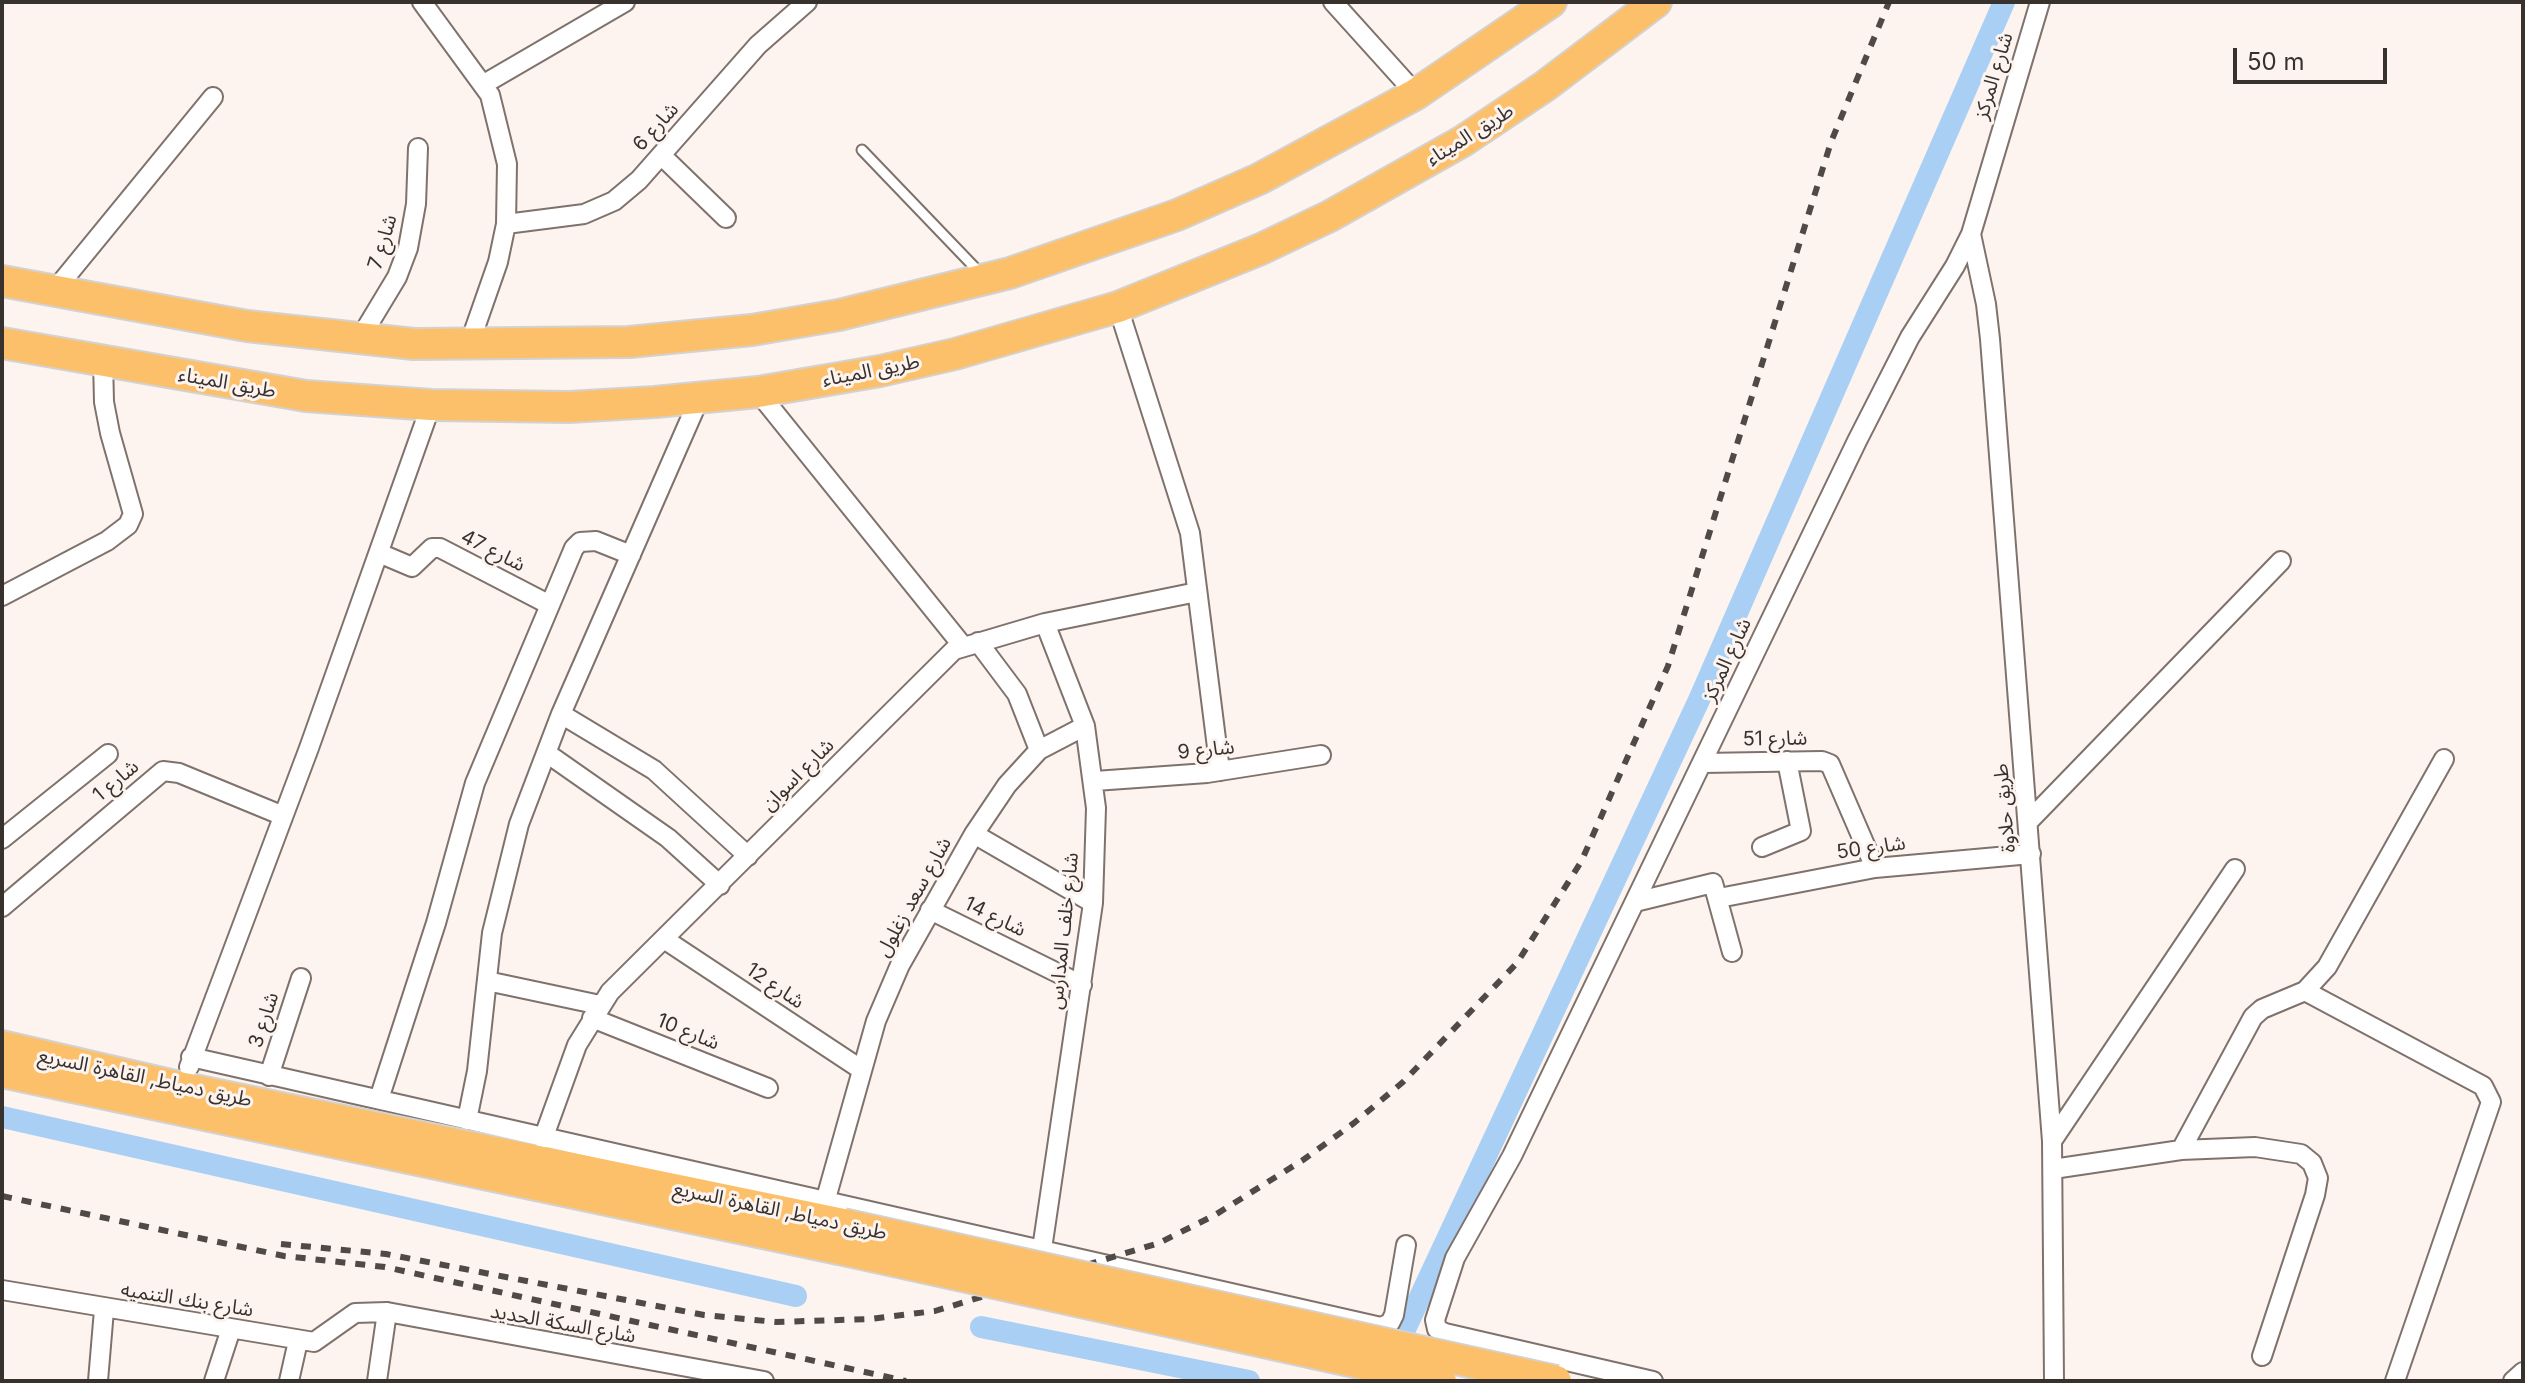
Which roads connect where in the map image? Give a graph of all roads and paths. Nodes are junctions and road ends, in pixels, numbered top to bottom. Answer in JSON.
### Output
{"nodes":[{"id":1,"x":422,"y":2,"type":"edge"},
{"id":2,"x":625,"y":2,"type":"edge"},
{"id":3,"x":807,"y":2,"type":"edge"},
{"id":4,"x":1333,"y":2,"type":"edge"},
{"id":5,"x":1551,"y":2,"type":"edge"},
{"id":6,"x":1656,"y":2,"type":"edge"},
{"id":7,"x":2040,"y":2,"type":"edge"},
{"id":8,"x":484,"y":84,"type":"junction"},
{"id":9,"x":1416,"y":94,"type":"junction"},
{"id":10,"x":213,"y":97,"type":"dead end"},
{"id":11,"x":418,"y":148,"type":"dead end"},
{"id":12,"x":862,"y":150,"type":"dead end"},
{"id":13,"x":661,"y":155,"type":"junction"},
{"id":14,"x":726,"y":218,"type":"dead end"},
{"id":15,"x":506,"y":224,"type":"junction"},
{"id":16,"x":1971,"y":234,"type":"junction"},
{"id":17,"x":985,"y":280,"type":"junction"},
{"id":18,"x":2,"y":281,"type":"edge"},
{"id":19,"x":55,"y":290,"type":"junction"},
{"id":20,"x":1118,"y":307,"type":"junction"},
{"id":21,"x":359,"y":340,"type":"junction"},
{"id":22,"x":2,"y":343,"type":"edge"},
{"id":23,"x":469,"y":345,"type":"junction"},
{"id":24,"x":103,"y":359,"type":"junction"},
{"id":25,"x":758,"y":392,"type":"junction"},
{"id":26,"x":699,"y":399,"type":"junction"},
{"id":27,"x":431,"y":405,"type":"junction"},
{"id":28,"x":379,"y":553,"type":"junction"},
{"id":29,"x":631,"y":555,"type":"junction"},
{"id":30,"x":2281,"y":561,"type":"dead end"},
{"id":31,"x":1197,"y":592,"type":"junction"},
{"id":32,"x":2,"y":596,"type":"edge"},
{"id":33,"x":548,"y":604,"type":"junction"},
{"id":34,"x":1045,"y":623,"type":"junction"},
{"id":35,"x":970,"y":644,"type":"junction"},
{"id":36,"x":561,"y":714,"type":"junction"},
{"id":37,"x":1085,"y":726,"type":"junction"},
{"id":38,"x":1039,"y":750,"type":"junction"},
{"id":39,"x":108,"y":754,"type":"dead end"},
{"id":40,"x":548,"y":754,"type":"junction"},
{"id":41,"x":1321,"y":755,"type":"dead end"},
{"id":42,"x":2444,"y":759,"type":"dead end"},
{"id":43,"x":1787,"y":761,"type":"junction"},
{"id":44,"x":1703,"y":763,"type":"junction"},
{"id":45,"x":1220,"y":771,"type":"junction"},
{"id":46,"x":1095,"y":781,"type":"junction"},
{"id":47,"x":281,"y":815,"type":"junction"},
{"id":48,"x":2028,"y":822,"type":"junction"},
{"id":49,"x":974,"y":834,"type":"junction"},
{"id":50,"x":2,"y":839,"type":"edge"},
{"id":51,"x":1762,"y":847,"type":"dead end"},
{"id":52,"x":2031,"y":854,"type":"junction"},
{"id":53,"x":748,"y":856,"type":"junction"},
{"id":54,"x":1875,"y":868,"type":"junction"},
{"id":55,"x":2235,"y":869,"type":"dead end"},
{"id":56,"x":720,"y":885,"type":"junction"},
{"id":57,"x":1719,"y":898,"type":"junction"},
{"id":58,"x":1635,"y":902,"type":"junction"},
{"id":59,"x":1093,"y":903,"type":"junction"},
{"id":60,"x":2,"y":907,"type":"edge"},
{"id":61,"x":930,"y":910,"type":"junction"},
{"id":62,"x":664,"y":939,"type":"junction"},
{"id":63,"x":1732,"y":952,"type":"dead end"},
{"id":64,"x":301,"y":978,"type":"dead end"},
{"id":65,"x":487,"y":981,"type":"junction"},
{"id":66,"x":1082,"y":985,"type":"junction"},
{"id":67,"x":2305,"y":991,"type":"junction"},
{"id":68,"x":596,"y":1011,"type":"junction"},
{"id":69,"x":2,"y":1046,"type":"edge"},
{"id":70,"x":191,"y":1057,"type":"junction"},
{"id":71,"x":862,"y":1070,"type":"junction"},
{"id":72,"x":2,"y":1072,"type":"edge"},
{"id":73,"x":269,"y":1076,"type":"junction"},
{"id":74,"x":184,"y":1088,"type":"junction"},
{"id":75,"x":768,"y":1088,"type":"dead end"},
{"id":76,"x":379,"y":1099,"type":"junction"},
{"id":77,"x":467,"y":1120,"type":"junction"},
{"id":78,"x":543,"y":1139,"type":"junction"},
{"id":79,"x":2052,"y":1141,"type":"junction"},
{"id":80,"x":2181,"y":1150,"type":"junction"},
{"id":81,"x":2053,"y":1169,"type":"junction"},
{"id":82,"x":836,"y":1225,"type":"junction"},
{"id":83,"x":1406,"y":1245,"type":"dead end"},
{"id":84,"x":1042,"y":1249,"type":"junction"},
{"id":85,"x":2,"y":1290,"type":"edge"},
{"id":86,"x":104,"y":1310,"type":"junction"},
{"id":87,"x":387,"y":1312,"type":"junction"},
{"id":88,"x":231,"y":1329,"type":"junction"},
{"id":89,"x":298,"y":1341,"type":"junction"},
{"id":90,"x":2262,"y":1356,"type":"dead end"},
{"id":91,"x":2523,"y":1372,"type":"edge"},
{"id":92,"x":663,"y":1373,"type":"edge"},
{"id":93,"x":98,"y":1381,"type":"edge"},
{"id":94,"x":214,"y":1381,"type":"edge"},
{"id":95,"x":289,"y":1381,"type":"edge"},
{"id":96,"x":377,"y":1381,"type":"edge"},
{"id":97,"x":764,"y":1381,"type":"edge"},
{"id":98,"x":1441,"y":1381,"type":"edge"},
{"id":99,"x":1556,"y":1381,"type":"edge"},
{"id":100,"x":1653,"y":1381,"type":"edge"},
{"id":101,"x":2054,"y":1381,"type":"edge"},
{"id":102,"x":2395,"y":1381,"type":"edge"},
{"id":103,"x":2513,"y":1381,"type":"edge"}],
"edges":[{"from":1,"to":8,"type":"street"},
{"from":2,"to":8,"type":"street"},
{"from":3,"to":13,"type":"street","name":"شارع 6"},
{"from":4,"to":9,"type":"street"},
{"from":5,"to":9,"type":"highway"},
{"from":6,"to":20,"type":"highway","name":"طريق الميناء"},
{"from":7,"to":16,"type":"street","name":"شارع المركز"},
{"from":8,"to":15,"type":"street"},
{"from":9,"to":17,"type":"highway"},
{"from":10,"to":19,"type":"street"},
{"from":11,"to":21,"type":"street","name":"شارع 7"},
{"from":12,"to":17,"type":"lane"},
{"from":13,"to":14,"type":"street"},
{"from":13,"to":15,"type":"street","name":"شارع 6"},
{"from":15,"to":23,"type":"street"},
{"from":16,"to":44,"type":"street","name":"شارع المركز"},
{"from":16,"to":48,"type":"street","name":"طريق حلاوة"},
{"from":17,"to":23,"type":"highway"},
{"from":18,"to":19,"type":"highway"},
{"from":19,"to":21,"type":"highway"},
{"from":20,"to":25,"type":"highway","name":"طريق الميناء"},
{"from":20,"to":31,"type":"street"},
{"from":21,"to":23,"type":"highway"},
{"from":22,"to":24,"type":"highway","name":"طريق الميناء"},
{"from":24,"to":27,"type":"highway","name":"طريق الميناء"},
{"from":24,"to":32,"type":"street"},
{"from":25,"to":26,"type":"highway","name":"طريق الميناء"},
{"from":25,"to":35,"type":"street"},
{"from":26,"to":27,"type":"highway","name":"طريق الميناء"},
{"from":26,"to":29,"type":"street"},
{"from":27,"to":28,"type":"street"},
{"from":28,"to":33,"type":"street","name":"شارع 47"},
{"from":28,"to":47,"type":"street"},
{"from":29,"to":33,"type":"street"},
{"from":29,"to":36,"type":"street"},
{"from":30,"to":48,"type":"street"},
{"from":31,"to":34,"type":"street","name":"شارع اسوان"},
{"from":31,"to":45,"type":"street"},
{"from":33,"to":76,"type":"street"},
{"from":34,"to":35,"type":"street","name":"شارع اسوان"},
{"from":34,"to":37,"type":"street","name":"شارع خلف المدارس"},
{"from":35,"to":38,"type":"street"},
{"from":35,"to":53,"type":"street","name":"شارع اسوان"},
{"from":36,"to":40,"type":"street"},
{"from":36,"to":53,"type":"street"},
{"from":37,"to":38,"type":"street"},
{"from":37,"to":46,"type":"street","name":"شارع خلف المدارس"},
{"from":38,"to":49,"type":"street","name":"شارع سعد زغلول"},
{"from":39,"to":50,"type":"street"},
{"from":40,"to":56,"type":"street"},
{"from":40,"to":65,"type":"street"},
{"from":41,"to":45,"type":"street","name":"شارع 9"},
{"from":42,"to":67,"type":"street"},
{"from":43,"to":44,"type":"street","name":"شارع 51"},
{"from":43,"to":51,"type":"street"},
{"from":43,"to":54,"type":"street","name":"شارع 51"},
{"from":44,"to":58,"type":"street","name":"شارع المركز"},
{"from":45,"to":46,"type":"street","name":"شارع 9"},
{"from":46,"to":59,"type":"street","name":"شارع خلف المدارس"},
{"from":47,"to":60,"type":"street","name":"شارع 1"},
{"from":47,"to":70,"type":"street"},
{"from":48,"to":52,"type":"street","name":"طريق حلاوة"},
{"from":49,"to":59,"type":"street"},
{"from":49,"to":61,"type":"street","name":"شارع سعد زغلول"},
{"from":52,"to":54,"type":"street","name":"شارع 50"},
{"from":52,"to":79,"type":"street","name":"طريق حلاوة"},
{"from":53,"to":56,"type":"street","name":"شارع اسوان"},
{"from":54,"to":57,"type":"street","name":"شارع 50"},
{"from":55,"to":79,"type":"street"},
{"from":56,"to":62,"type":"street","name":"شارع اسوان"},
{"from":57,"to":58,"type":"street"},
{"from":57,"to":63,"type":"street"},
{"from":58,"to":100,"type":"street","name":"شارع المركز"},
{"from":59,"to":66,"type":"street","name":"شارع خلف المدارس"},
{"from":61,"to":66,"type":"street","name":"شارع 14"},
{"from":61,"to":71,"type":"street","name":"شارع سعد زغلول"},
{"from":62,"to":68,"type":"street","name":"شارع اسوان"},
{"from":62,"to":71,"type":"street","name":"شارع 12"},
{"from":64,"to":73,"type":"street","name":"شارع 3"},
{"from":65,"to":68,"type":"street","name":"شارع 10"},
{"from":65,"to":77,"type":"street"},
{"from":66,"to":84,"type":"street","name":"شارع خلف المدارس"},
{"from":67,"to":80,"type":"street"},
{"from":67,"to":102,"type":"street"},
{"from":68,"to":75,"type":"street","name":"شارع 10"},
{"from":68,"to":78,"type":"street","name":"شارع اسوان"},
{"from":69,"to":74,"type":"highway","name":"طريق دمياط, القاهرة السريع"},
{"from":70,"to":73,"type":"street"},
{"from":70,"to":74,"type":"street"},
{"from":71,"to":82,"type":"street","name":"شارع سعد زغلول"},
{"from":72,"to":82,"type":"highway","name":"طريق دمياط, القاهرة السريع"},
{"from":73,"to":76,"type":"street"},
{"from":74,"to":82,"type":"highway","name":"طريق دمياط, القاهرة السريع"},
{"from":76,"to":77,"type":"street"},
{"from":77,"to":78,"type":"street"},
{"from":78,"to":82,"type":"street"},
{"from":79,"to":81,"type":"street","name":"طريق حلاوة"},
{"from":80,"to":81,"type":"street"},
{"from":80,"to":90,"type":"street"},
{"from":81,"to":101,"type":"street","name":"طريق حلاوة"},
{"from":82,"to":84,"type":"street"},
{"from":82,"to":98,"type":"highway","name":"طريق دمياط, القاهرة السريع","bridge":true},
{"from":82,"to":99,"type":"highway","name":"طريق دمياط, القاهرة السريع","bridge":true},
{"from":83,"to":84,"type":"street"},
{"from":85,"to":86,"type":"street","name":"شارع بنك التنميه"},
{"from":86,"to":88,"type":"street","name":"شارع بنك التنميه"},
{"from":86,"to":93,"type":"street"},
{"from":87,"to":89,"type":"street","name":"شارع السكة الحديد"},
{"from":87,"to":92,"type":"street","name":"شارع السكة الحديد"},
{"from":87,"to":96,"type":"street"},
{"from":88,"to":89,"type":"street","name":"شارع بنك التنميه"},
{"from":88,"to":94,"type":"street"},
{"from":89,"to":95,"type":"street"},
{"from":91,"to":103,"type":"street"},
{"from":92,"to":97,"type":"street","name":"شارع السكة الحديد"}]}
